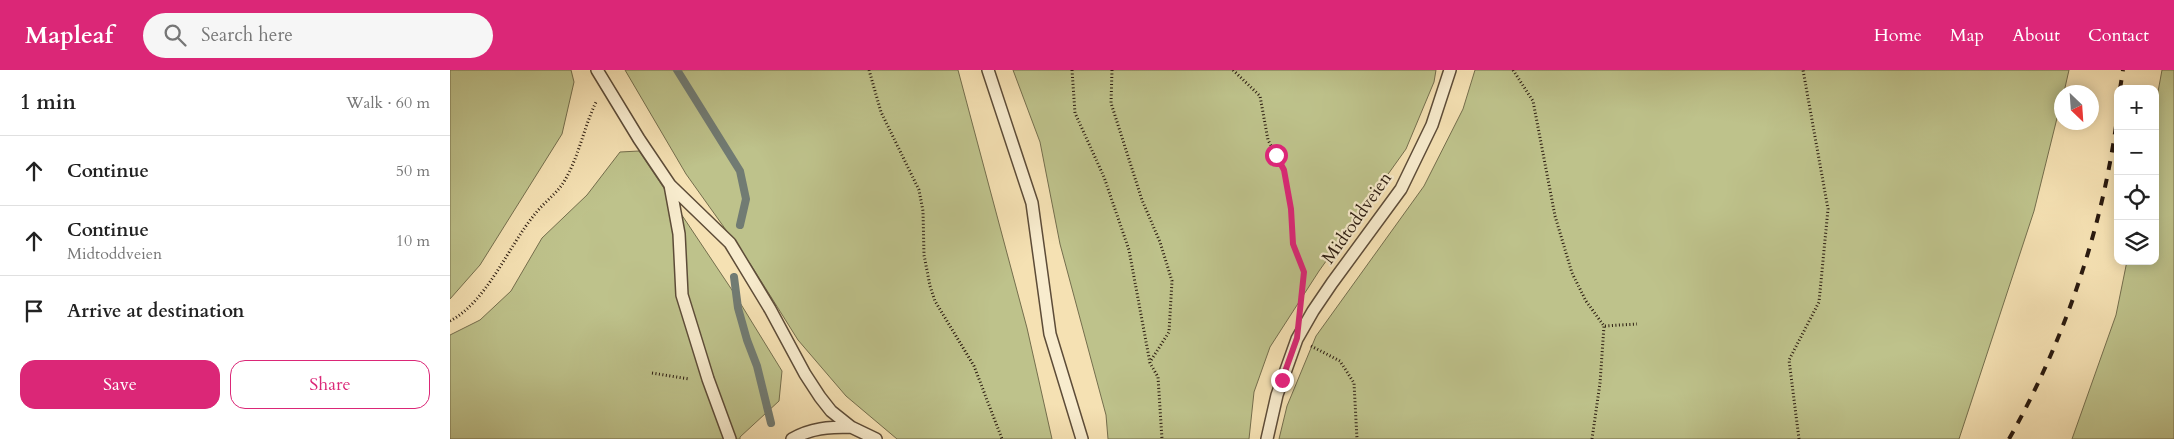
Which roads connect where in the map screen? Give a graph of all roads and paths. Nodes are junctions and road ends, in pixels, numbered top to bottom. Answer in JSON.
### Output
{"nodes":[{"id":1,"x":598,"y":70,"type":"edge"},
{"id":2,"x":869,"y":70,"type":"edge"},
{"id":3,"x":988,"y":70,"type":"edge"},
{"id":4,"x":1072,"y":70,"type":"edge"},
{"id":5,"x":1112,"y":70,"type":"edge"},
{"id":6,"x":1233,"y":70,"type":"edge"},
{"id":7,"x":1450,"y":70,"type":"edge"},
{"id":8,"x":1513,"y":70,"type":"edge"},
{"id":9,"x":1803,"y":70,"type":"edge"},
{"id":10,"x":605,"y":83,"type":"junction"},
{"id":11,"x":670,"y":185,"type":"junction"},
{"id":12,"x":1301,"y":301,"type":"dead end"},
{"id":13,"x":450,"y":321,"type":"edge"},
{"id":14,"x":1636,"y":324,"type":"dead end"},
{"id":15,"x":1604,"y":326,"type":"junction"},
{"id":16,"x":1297,"y":338,"type":"junction"},
{"id":17,"x":1150,"y":362,"type":"junction"},
{"id":18,"x":652,"y":373,"type":"dead end"},
{"id":19,"x":708,"y":379,"type":"junction"},
{"id":20,"x":851,"y":427,"type":"junction"},
{"id":21,"x":730,"y":439,"type":"edge"},
{"id":22,"x":792,"y":439,"type":"edge"},
{"id":23,"x":876,"y":439,"type":"edge"},
{"id":24,"x":1002,"y":439,"type":"edge"},
{"id":25,"x":1082,"y":439,"type":"edge"},
{"id":26,"x":1162,"y":439,"type":"edge"},
{"id":27,"x":1267,"y":439,"type":"edge"},
{"id":28,"x":1357,"y":439,"type":"edge"},
{"id":29,"x":1592,"y":439,"type":"edge"},
{"id":30,"x":1799,"y":439,"type":"edge"}],
"edges":[{"from":1,"to":10,"type":"lane"},
{"from":2,"to":24,"type":"path"},
{"from":3,"to":25,"type":"lane"},
{"from":4,"to":17,"type":"path"},
{"from":5,"to":17,"type":"path"},
{"from":6,"to":12,"type":"path"},
{"from":7,"to":16,"type":"lane","name":"Midtoddveien"},
{"from":8,"to":15,"type":"path"},
{"from":9,"to":30,"type":"path"},
{"from":10,"to":11,"type":"lane"},
{"from":10,"to":13,"type":"path"},
{"from":11,"to":19,"type":"lane"},
{"from":11,"to":20,"type":"lane"},
{"from":14,"to":15,"type":"path"},
{"from":15,"to":29,"type":"path"},
{"from":16,"to":27,"type":"lane","name":"Midtoddveien"},
{"from":16,"to":28,"type":"path"},
{"from":17,"to":26,"type":"path"},
{"from":18,"to":19,"type":"path"},
{"from":19,"to":21,"type":"lane"},
{"from":20,"to":22,"type":"lane"},
{"from":20,"to":23,"type":"lane"}]}
